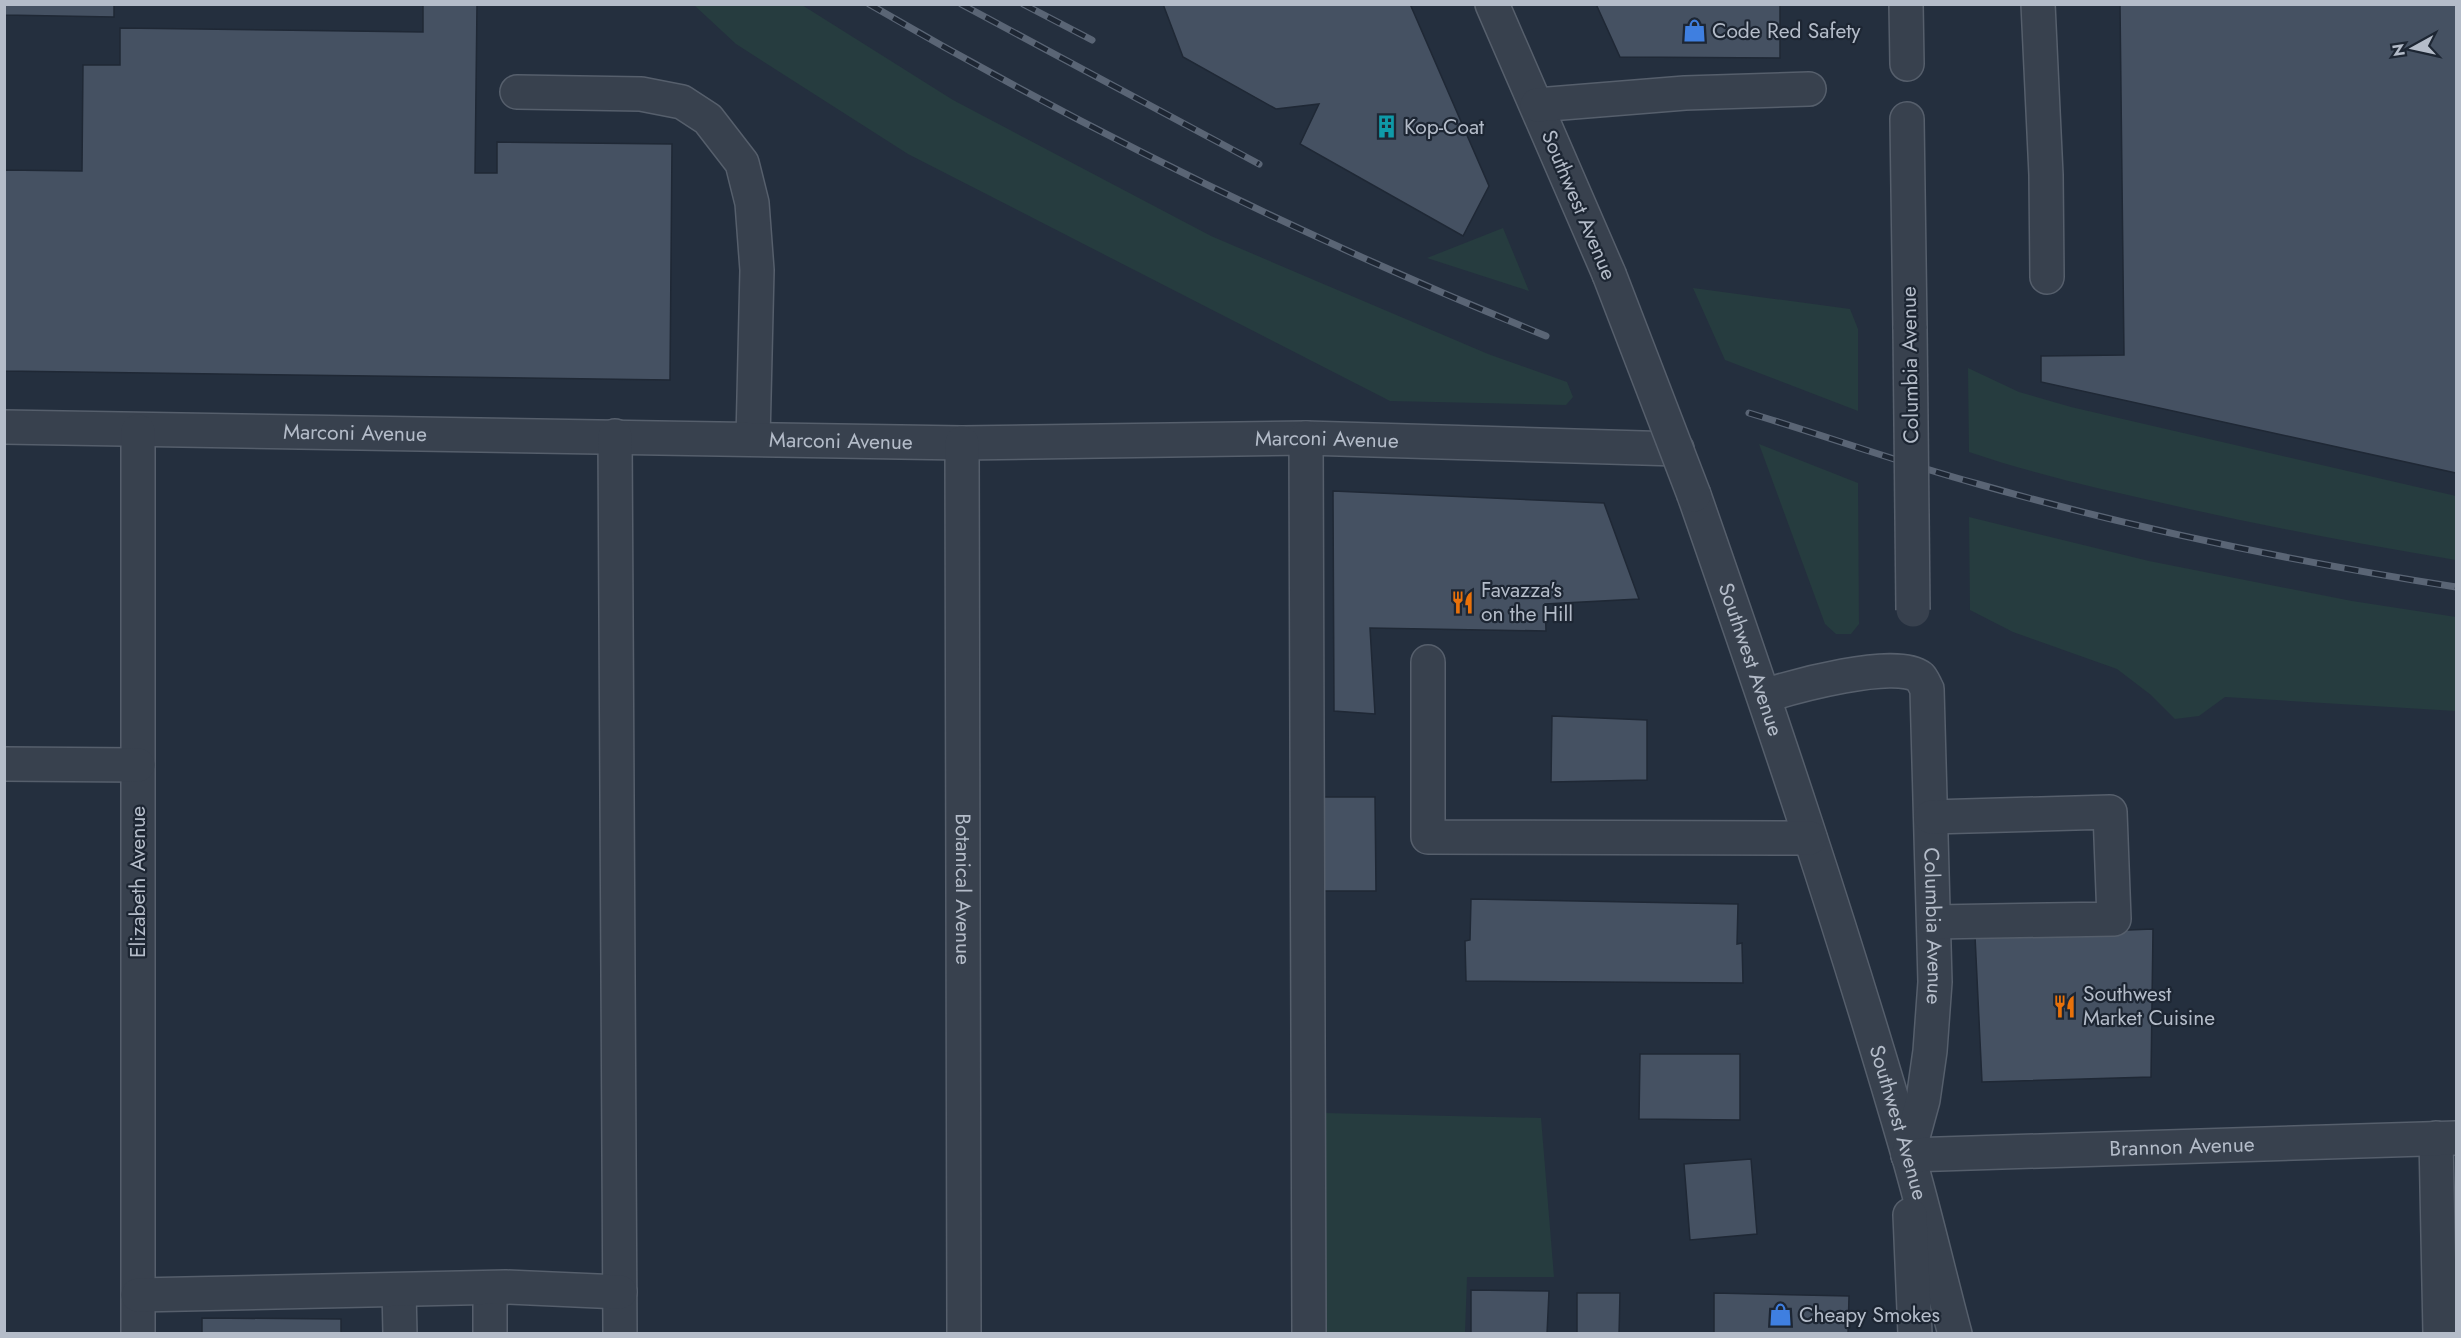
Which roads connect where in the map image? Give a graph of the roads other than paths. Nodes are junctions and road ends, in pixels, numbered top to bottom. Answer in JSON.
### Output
{"nodes":[{"id":1,"x":1492,"y":4,"type":"edge"},
{"id":2,"x":1906,"y":4,"type":"edge"},
{"id":3,"x":2038,"y":4,"type":"edge"},
{"id":4,"x":1906,"y":64,"type":"dead end"},
{"id":5,"x":1809,"y":89,"type":"dead end"},
{"id":6,"x":516,"y":92,"type":"dead end"},
{"id":7,"x":1537,"y":105,"type":"junction"},
{"id":8,"x":1907,"y":119,"type":"dead end"},
{"id":9,"x":2047,"y":278,"type":"dead end"},
{"id":10,"x":4,"y":427,"type":"edge"},
{"id":11,"x":138,"y":431,"type":"junction"},
{"id":12,"x":615,"y":436,"type":"junction"},
{"id":13,"x":1306,"y":438,"type":"junction"},
{"id":14,"x":753,"y":439,"type":"junction"},
{"id":15,"x":962,"y":442,"type":"junction"},
{"id":16,"x":1677,"y":449,"type":"junction"},
{"id":17,"x":1913,"y":610,"type":"dead end"},
{"id":18,"x":1428,"y":662,"type":"dead end"},
{"id":19,"x":1764,"y":696,"type":"junction"},
{"id":20,"x":4,"y":764,"type":"edge"},
{"id":21,"x":138,"y":765,"type":"junction"},
{"id":22,"x":1931,"y":817,"type":"junction"},
{"id":23,"x":1810,"y":838,"type":"junction"},
{"id":24,"x":1935,"y":922,"type":"junction"},
{"id":25,"x":2446,"y":1138,"type":"edge"},
{"id":26,"x":1908,"y":1155,"type":"junction"},
{"id":27,"x":490,"y":1288,"type":"junction"},
{"id":28,"x":399,"y":1290,"type":"junction"},
{"id":29,"x":620,"y":1292,"type":"junction"},
{"id":30,"x":138,"y":1296,"type":"junction"},
{"id":31,"x":138,"y":1334,"type":"edge"},
{"id":32,"x":400,"y":1334,"type":"edge"},
{"id":33,"x":490,"y":1334,"type":"edge"},
{"id":34,"x":620,"y":1334,"type":"edge"},
{"id":35,"x":964,"y":1334,"type":"edge"},
{"id":36,"x":1309,"y":1334,"type":"edge"},
{"id":37,"x":1915,"y":1334,"type":"edge"},
{"id":38,"x":1955,"y":1334,"type":"edge"},
{"id":39,"x":2440,"y":1334,"type":"edge"}],
"edges":[{"from":1,"to":7,"type":"street","name":"Southwest Avenue"},
{"from":2,"to":4,"type":"street"},
{"from":3,"to":9,"type":"street"},
{"from":5,"to":7,"type":"street"},
{"from":6,"to":14,"type":"street"},
{"from":7,"to":16,"type":"street","name":"Southwest Avenue","bridge":true},
{"from":8,"to":17,"type":"street","name":"Columbia Avenue","bridge":true},
{"from":10,"to":11,"type":"street","name":"Marconi Avenue"},
{"from":11,"to":12,"type":"street","name":"Marconi Avenue"},
{"from":11,"to":21,"type":"street","name":"Elizabeth Avenue"},
{"from":12,"to":14,"type":"street","name":"Marconi Avenue"},
{"from":12,"to":29,"type":"street"},
{"from":13,"to":15,"type":"street","name":"Marconi Avenue"},
{"from":13,"to":16,"type":"street","name":"Marconi Avenue"},
{"from":13,"to":36,"type":"street"},
{"from":14,"to":15,"type":"street","name":"Marconi Avenue"},
{"from":15,"to":35,"type":"street","name":"Botanical Avenue"},
{"from":16,"to":19,"type":"street","name":"Southwest Avenue","bridge":true},
{"from":18,"to":23,"type":"street"},
{"from":19,"to":22,"type":"street","name":"Columbia Avenue"},
{"from":19,"to":23,"type":"street","name":"Southwest Avenue"},
{"from":20,"to":21,"type":"street"},
{"from":21,"to":30,"type":"street","name":"Elizabeth Avenue"},
{"from":22,"to":24,"type":"street","name":"Columbia Avenue"},
{"from":22,"to":24,"type":"street"},
{"from":23,"to":26,"type":"street","name":"Southwest Avenue"},
{"from":24,"to":26,"type":"street","name":"Columbia Avenue"},
{"from":25,"to":26,"type":"street","name":"Brannon Avenue"},
{"from":25,"to":39,"type":"street"},
{"from":26,"to":37,"type":"street","name":"Columbia Avenue"},
{"from":26,"to":38,"type":"street","name":"Southwest Avenue"},
{"from":27,"to":28,"type":"street"},
{"from":27,"to":29,"type":"street"},
{"from":27,"to":33,"type":"street"},
{"from":28,"to":30,"type":"street"},
{"from":28,"to":32,"type":"street"},
{"from":29,"to":34,"type":"street"},
{"from":30,"to":31,"type":"street","name":"Elizabeth Avenue"}]}
